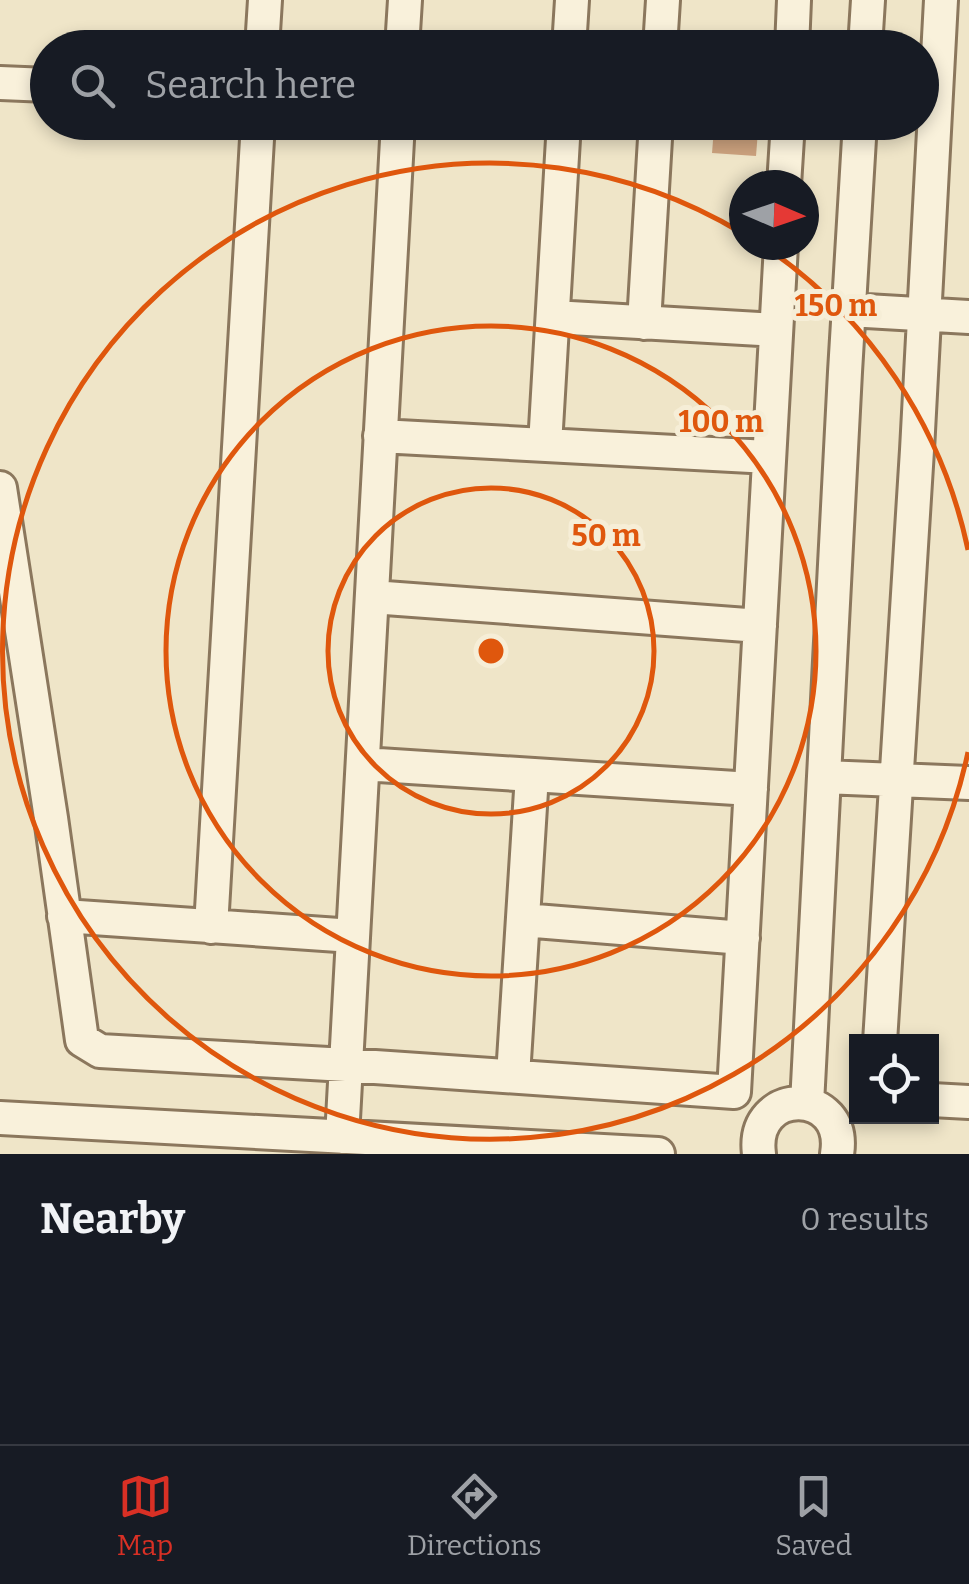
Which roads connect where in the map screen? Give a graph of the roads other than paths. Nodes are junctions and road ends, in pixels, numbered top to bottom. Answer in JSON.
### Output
{"nodes":[{"id":1,"x":265,"y":0,"type":"edge"},
{"id":2,"x":405,"y":0,"type":"edge"},
{"id":3,"x":572,"y":0,"type":"edge"},
{"id":4,"x":663,"y":0,"type":"edge"},
{"id":5,"x":794,"y":0,"type":"edge"},
{"id":6,"x":868,"y":0,"type":"edge"},
{"id":7,"x":941,"y":0,"type":"edge"},
{"id":8,"x":263,"y":30,"type":"edge"},
{"id":9,"x":403,"y":30,"type":"edge"},
{"id":10,"x":570,"y":30,"type":"edge"},
{"id":11,"x":661,"y":30,"type":"edge"},
{"id":12,"x":793,"y":30,"type":"edge"},
{"id":13,"x":866,"y":30,"type":"edge"},
{"id":14,"x":939,"y":37,"type":"edge"},
{"id":15,"x":0,"y":83,"type":"edge"},
{"id":16,"x":30,"y":84,"type":"edge"},
{"id":17,"x":257,"y":140,"type":"edge"},
{"id":18,"x":397,"y":140,"type":"edge"},
{"id":19,"x":563,"y":140,"type":"edge"},
{"id":20,"x":655,"y":140,"type":"edge"},
{"id":21,"x":787,"y":140,"type":"edge"},
{"id":22,"x":859,"y":140,"type":"edge"},
{"id":23,"x":933,"y":140,"type":"edge"},
{"id":24,"x":785,"y":170,"type":"edge"},
{"id":25,"x":780,"y":260,"type":"edge"},
{"id":26,"x":849,"y":310,"type":"junction"},
{"id":27,"x":924,"y":315,"type":"junction"},
{"id":28,"x":969,"y":317,"type":"edge"},
{"id":29,"x":553,"y":318,"type":"junction"},
{"id":30,"x":644,"y":322,"type":"junction"},
{"id":31,"x":776,"y":330,"type":"junction"},
{"id":32,"x":380,"y":436,"type":"junction"},
{"id":33,"x":546,"y":445,"type":"junction"},
{"id":34,"x":769,"y":457,"type":"junction"},
{"id":35,"x":0,"y":488,"type":"edge"},
{"id":36,"x":372,"y":597,"type":"junction"},
{"id":37,"x":760,"y":626,"type":"junction"},
{"id":38,"x":362,"y":764,"type":"junction"},
{"id":39,"x":532,"y":775,"type":"junction"},
{"id":40,"x":824,"y":777,"type":"junction"},
{"id":41,"x":896,"y":778,"type":"junction"},
{"id":42,"x":969,"y":783,"type":"edge"},
{"id":43,"x":751,"y":789,"type":"junction"},
{"id":44,"x":64,"y":916,"type":"junction"},
{"id":45,"x":523,"y":920,"type":"junction"},
{"id":46,"x":212,"y":926,"type":"junction"},
{"id":47,"x":353,"y":936,"type":"junction"},
{"id":48,"x":743,"y":938,"type":"junction"},
{"id":49,"x":880,"y":1034,"type":"edge"},
{"id":50,"x":346,"y":1064,"type":"junction"},
{"id":51,"x":513,"y":1076,"type":"junction"},
{"id":52,"x":939,"y":1100,"type":"edge"},
{"id":53,"x":969,"y":1102,"type":"edge"},
{"id":54,"x":807,"y":1104,"type":"junction"},
{"id":55,"x":0,"y":1118,"type":"edge"},
{"id":56,"x":342,"y":1137,"type":"junction"},
{"id":57,"x":658,"y":1154,"type":"edge"},
{"id":58,"x":759,"y":1154,"type":"edge"},
{"id":59,"x":838,"y":1154,"type":"edge"}],
"edges":[{"from":1,"to":8,"type":"street"},
{"from":2,"to":9,"type":"street"},
{"from":3,"to":10,"type":"street"},
{"from":4,"to":11,"type":"street"},
{"from":5,"to":12,"type":"street"},
{"from":6,"to":13,"type":"street"},
{"from":7,"to":14,"type":"street"},
{"from":15,"to":16,"type":"street"},
{"from":17,"to":46,"type":"street"},
{"from":18,"to":32,"type":"street"},
{"from":19,"to":29,"type":"street"},
{"from":20,"to":30,"type":"street"},
{"from":21,"to":24,"type":"street"},
{"from":22,"to":26,"type":"street"},
{"from":23,"to":27,"type":"street"},
{"from":25,"to":31,"type":"street"},
{"from":26,"to":27,"type":"street"},
{"from":26,"to":40,"type":"street"},
{"from":27,"to":28,"type":"street"},
{"from":27,"to":41,"type":"street"},
{"from":29,"to":30,"type":"street"},
{"from":29,"to":33,"type":"street"},
{"from":30,"to":31,"type":"street"},
{"from":31,"to":34,"type":"street"},
{"from":32,"to":33,"type":"street"},
{"from":32,"to":36,"type":"street"},
{"from":33,"to":34,"type":"street"},
{"from":34,"to":37,"type":"street"},
{"from":35,"to":44,"type":"street"},
{"from":36,"to":37,"type":"street"},
{"from":36,"to":38,"type":"street"},
{"from":37,"to":43,"type":"street"},
{"from":38,"to":39,"type":"street"},
{"from":38,"to":47,"type":"street"},
{"from":39,"to":43,"type":"street"},
{"from":39,"to":45,"type":"street"},
{"from":40,"to":41,"type":"street"},
{"from":40,"to":54,"type":"street"},
{"from":41,"to":42,"type":"street"},
{"from":41,"to":49,"type":"street"},
{"from":43,"to":48,"type":"street"},
{"from":44,"to":46,"type":"street"},
{"from":44,"to":50,"type":"street"},
{"from":45,"to":48,"type":"street"},
{"from":45,"to":51,"type":"street"},
{"from":46,"to":47,"type":"street"},
{"from":47,"to":50,"type":"street"},
{"from":48,"to":51,"type":"street"},
{"from":50,"to":51,"type":"street"},
{"from":50,"to":56,"type":"street"},
{"from":52,"to":53,"type":"street"},
{"from":54,"to":58,"type":"street"},
{"from":54,"to":59,"type":"street"},
{"from":55,"to":56,"type":"street"},
{"from":56,"to":57,"type":"street"}]}
